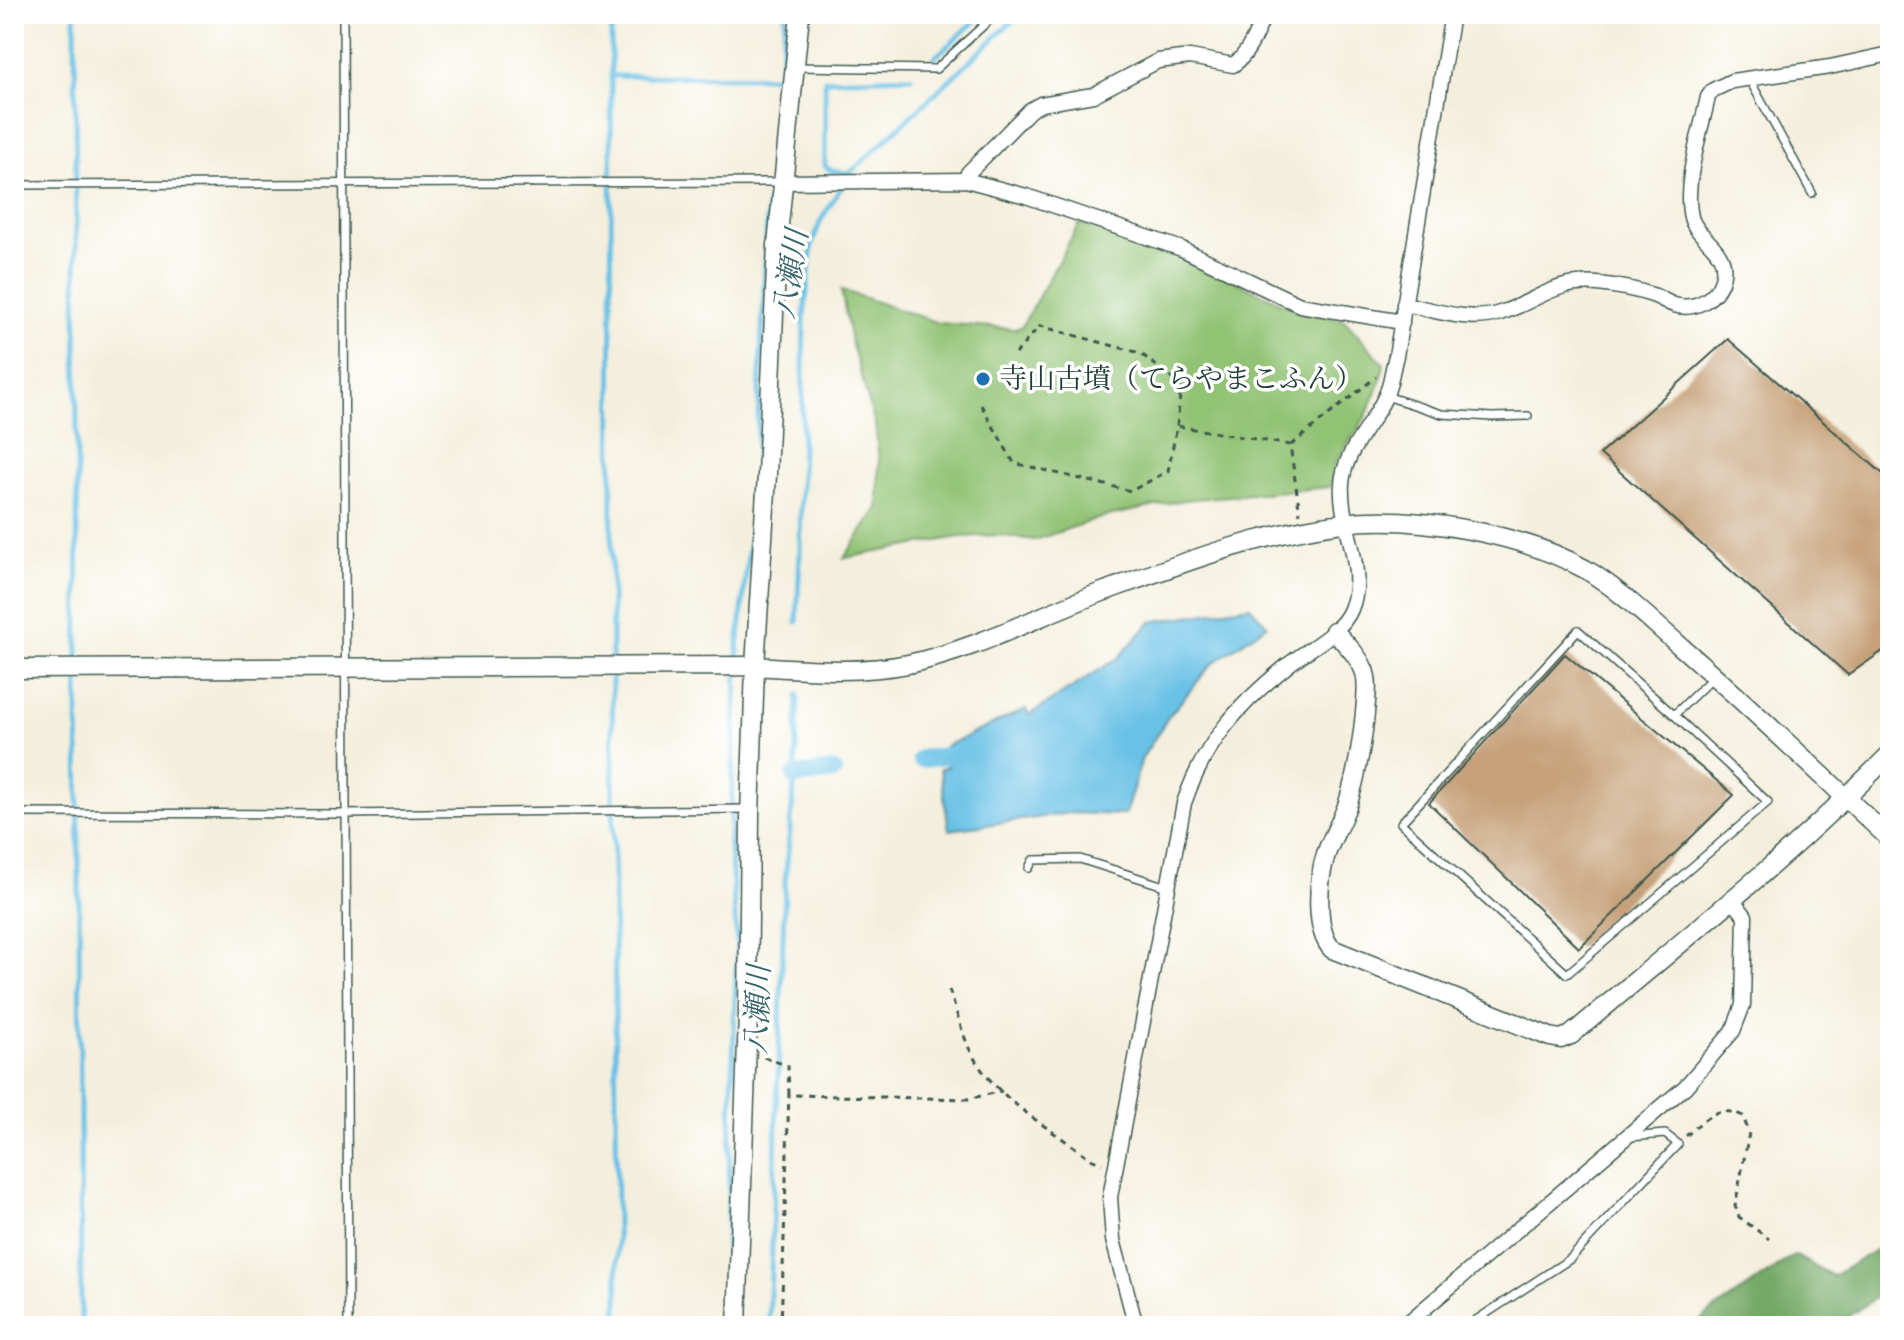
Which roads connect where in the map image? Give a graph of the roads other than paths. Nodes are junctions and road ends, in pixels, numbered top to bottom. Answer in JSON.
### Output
{"nodes":[{"id":1,"x":343,"y":14,"type":"edge"},
{"id":2,"x":800,"y":14,"type":"edge"},
{"id":3,"x":996,"y":14,"type":"edge"},
{"id":4,"x":1265,"y":14,"type":"edge"},
{"id":5,"x":1452,"y":14,"type":"edge"},
{"id":6,"x":1890,"y":54,"type":"edge"},
{"id":7,"x":796,"y":67,"type":"junction"},
{"id":8,"x":1752,"y":78,"type":"junction"},
{"id":9,"x":966,"y":180,"type":"junction"},
{"id":10,"x":782,"y":182,"type":"junction"},
{"id":11,"x":344,"y":183,"type":"junction"},
{"id":12,"x":14,"y":185,"type":"edge"},
{"id":13,"x":1812,"y":193,"type":"dead end"},
{"id":14,"x":1404,"y":304,"type":"junction"},
{"id":15,"x":1402,"y":322,"type":"junction"},
{"id":16,"x":1386,"y":396,"type":"junction"},
{"id":17,"x":1528,"y":416,"type":"dead end"},
{"id":18,"x":1345,"y":523,"type":"junction"},
{"id":19,"x":1334,"y":631,"type":"junction"},
{"id":20,"x":755,"y":666,"type":"junction"},
{"id":21,"x":14,"y":669,"type":"edge"},
{"id":22,"x":346,"y":669,"type":"junction"},
{"id":23,"x":1714,"y":675,"type":"junction"},
{"id":24,"x":1674,"y":715,"type":"junction"},
{"id":25,"x":1890,"y":754,"type":"edge"},
{"id":26,"x":1846,"y":799,"type":"junction"},
{"id":27,"x":750,"y":809,"type":"junction"},
{"id":28,"x":14,"y":813,"type":"edge"},
{"id":29,"x":346,"y":814,"type":"junction"},
{"id":30,"x":1890,"y":839,"type":"edge"},
{"id":31,"x":1029,"y":868,"type":"dead end"},
{"id":32,"x":1167,"y":887,"type":"junction"},
{"id":33,"x":1732,"y":899,"type":"junction"},
{"id":34,"x":1628,"y":1137,"type":"junction"},
{"id":35,"x":348,"y":1326,"type":"edge"},
{"id":36,"x":737,"y":1326,"type":"edge"},
{"id":37,"x":1136,"y":1326,"type":"edge"},
{"id":38,"x":1404,"y":1326,"type":"edge"},
{"id":39,"x":1467,"y":1326,"type":"edge"}],
"edges":[{"from":1,"to":11,"type":"lane"},
{"from":2,"to":7,"type":"street"},
{"from":3,"to":7,"type":"lane"},
{"from":4,"to":9,"type":"street"},
{"from":5,"to":14,"type":"street"},
{"from":6,"to":8,"type":"street"},
{"from":7,"to":10,"type":"street"},
{"from":8,"to":13,"type":"lane"},
{"from":8,"to":14,"type":"street"},
{"from":9,"to":10,"type":"street"},
{"from":9,"to":15,"type":"street"},
{"from":10,"to":11,"type":"lane"},
{"from":10,"to":20,"type":"street"},
{"from":11,"to":12,"type":"lane"},
{"from":11,"to":22,"type":"lane"},
{"from":14,"to":15,"type":"street"},
{"from":15,"to":16,"type":"street"},
{"from":16,"to":17,"type":"lane"},
{"from":16,"to":18,"type":"street"},
{"from":18,"to":19,"type":"street"},
{"from":18,"to":20,"type":"street"},
{"from":18,"to":23,"type":"street"},
{"from":19,"to":32,"type":"street"},
{"from":19,"to":33,"type":"street"},
{"from":20,"to":22,"type":"street"},
{"from":20,"to":27,"type":"street"},
{"from":21,"to":22,"type":"street"},
{"from":22,"to":29,"type":"lane"},
{"from":23,"to":24,"type":"lane"},
{"from":23,"to":26,"type":"street"},
{"from":24,"to":24,"type":"lane"},
{"from":25,"to":26,"type":"street"},
{"from":26,"to":30,"type":"street"},
{"from":26,"to":33,"type":"street"},
{"from":27,"to":29,"type":"lane"},
{"from":27,"to":36,"type":"street"},
{"from":28,"to":29,"type":"lane"},
{"from":29,"to":35,"type":"lane"},
{"from":31,"to":32,"type":"lane"},
{"from":32,"to":37,"type":"street"},
{"from":33,"to":34,"type":"street"},
{"from":34,"to":38,"type":"street"},
{"from":34,"to":39,"type":"lane"}]}
